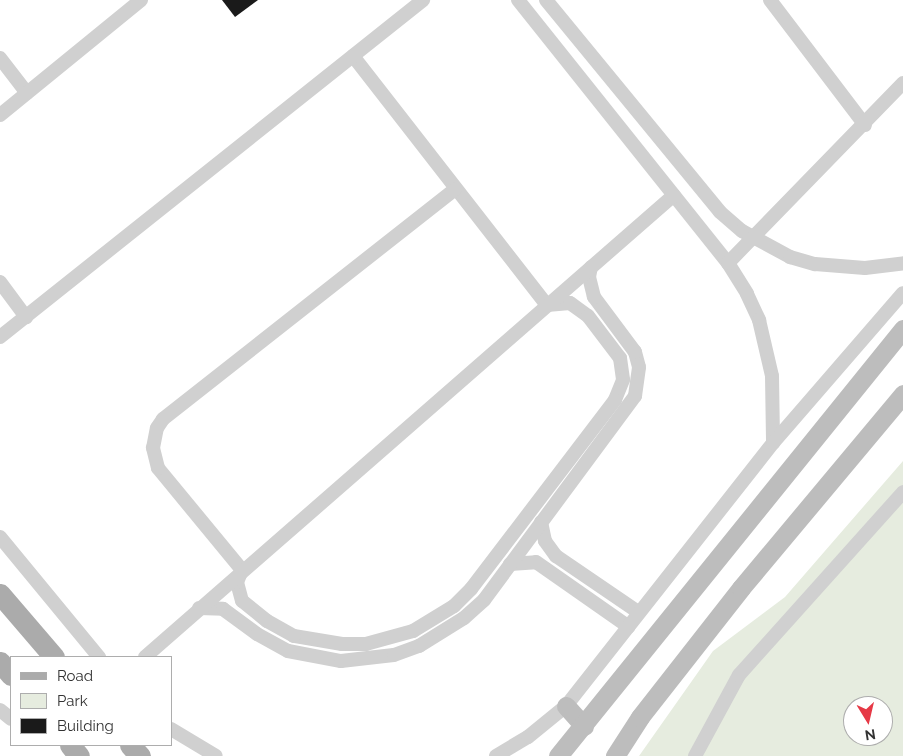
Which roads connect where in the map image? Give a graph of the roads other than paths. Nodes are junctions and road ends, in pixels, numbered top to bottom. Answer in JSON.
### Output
{"nodes":[{"id":1,"x":141,"y":0,"type":"edge"},
{"id":2,"x":423,"y":0,"type":"edge"},
{"id":3,"x":546,"y":0,"type":"edge"},
{"id":4,"x":770,"y":0,"type":"edge"},
{"id":5,"x":520,"y":1,"type":"edge"},
{"id":6,"x":353,"y":56,"type":"junction"},
{"id":7,"x":0,"y":58,"type":"edge"},
{"id":8,"x":903,"y":83,"type":"edge"},
{"id":9,"x":27,"y":93,"type":"junction"},
{"id":10,"x":0,"y":115,"type":"edge"},
{"id":11,"x":865,"y":125,"type":"junction"},
{"id":12,"x":455,"y":189,"type":"junction"},
{"id":13,"x":674,"y":195,"type":"junction"},
{"id":14,"x":755,"y":238,"type":"junction"},
{"id":15,"x":728,"y":263,"type":"junction"},
{"id":16,"x":903,"y":263,"type":"edge"},
{"id":17,"x":591,"y":267,"type":"junction"},
{"id":18,"x":0,"y":282,"type":"edge"},
{"id":19,"x":903,"y":293,"type":"edge"},
{"id":20,"x":547,"y":305,"type":"junction"},
{"id":21,"x":26,"y":317,"type":"junction"},
{"id":22,"x":903,"y":329,"type":"edge"},
{"id":23,"x":0,"y":337,"type":"edge"},
{"id":24,"x":903,"y":394,"type":"edge"},
{"id":25,"x":773,"y":443,"type":"junction"},
{"id":26,"x":903,"y":492,"type":"edge"},
{"id":27,"x":541,"y":522,"type":"junction"},
{"id":28,"x":0,"y":537,"type":"edge"},
{"id":29,"x":510,"y":564,"type":"junction"},
{"id":30,"x":242,"y":570,"type":"junction"},
{"id":31,"x":0,"y":594,"type":"edge"},
{"id":32,"x":199,"y":608,"type":"junction"},
{"id":33,"x":638,"y":612,"type":"junction"},
{"id":34,"x":628,"y":627,"type":"junction"},
{"id":35,"x":53,"y":656,"type":"edge"},
{"id":36,"x":98,"y":656,"type":"edge"},
{"id":37,"x":146,"y":656,"type":"edge"},
{"id":38,"x":0,"y":662,"type":"edge"},
{"id":39,"x":10,"y":674,"type":"edge"},
{"id":40,"x":566,"y":706,"type":"junction"},
{"id":41,"x":0,"y":710,"type":"edge"},
{"id":42,"x":10,"y":718,"type":"edge"},
{"id":43,"x":584,"y":726,"type":"junction"},
{"id":44,"x":172,"y":730,"type":"edge"},
{"id":45,"x":71,"y":746,"type":"edge"},
{"id":46,"x":131,"y":746,"type":"edge"},
{"id":47,"x":79,"y":756,"type":"edge"},
{"id":48,"x":140,"y":756,"type":"edge"},
{"id":49,"x":216,"y":756,"type":"edge"},
{"id":50,"x":496,"y":756,"type":"edge"},
{"id":51,"x":558,"y":756,"type":"edge"},
{"id":52,"x":615,"y":756,"type":"edge"},
{"id":53,"x":695,"y":756,"type":"edge"}],
"edges":[{"from":1,"to":9,"type":"street"},
{"from":2,"to":6,"type":"street"},
{"from":3,"to":14,"type":"street"},
{"from":4,"to":11,"type":"street"},
{"from":5,"to":13,"type":"street"},
{"from":6,"to":12,"type":"street"},
{"from":6,"to":21,"type":"street"},
{"from":7,"to":9,"type":"street"},
{"from":8,"to":11,"type":"street"},
{"from":9,"to":10,"type":"street"},
{"from":11,"to":14,"type":"street"},
{"from":12,"to":20,"type":"street"},
{"from":12,"to":30,"type":"street"},
{"from":13,"to":15,"type":"street"},
{"from":13,"to":17,"type":"street"},
{"from":14,"to":15,"type":"street"},
{"from":14,"to":16,"type":"street"},
{"from":15,"to":25,"type":"street"},
{"from":17,"to":20,"type":"street"},
{"from":17,"to":27,"type":"street"},
{"from":18,"to":21,"type":"street"},
{"from":19,"to":25,"type":"street"},
{"from":20,"to":30,"type":"street"},
{"from":20,"to":30,"type":"street"},
{"from":21,"to":23,"type":"street"},
{"from":22,"to":43,"type":"street"},
{"from":24,"to":52,"type":"street"},
{"from":25,"to":33,"type":"street"},
{"from":26,"to":53,"type":"street"},
{"from":27,"to":29,"type":"street"},
{"from":27,"to":33,"type":"street"},
{"from":28,"to":36,"type":"street"},
{"from":29,"to":32,"type":"street"},
{"from":29,"to":34,"type":"street"},
{"from":30,"to":32,"type":"street"},
{"from":31,"to":35,"type":"main road"},
{"from":32,"to":37,"type":"street"},
{"from":33,"to":34,"type":"street"},
{"from":34,"to":40,"type":"street"},
{"from":38,"to":39,"type":"main road"},
{"from":40,"to":43,"type":"street"},
{"from":40,"to":50,"type":"street"},
{"from":41,"to":42,"type":"street"},
{"from":43,"to":51,"type":"street"},
{"from":44,"to":49,"type":"street"},
{"from":45,"to":47,"type":"main road"},
{"from":46,"to":48,"type":"main road"}]}
